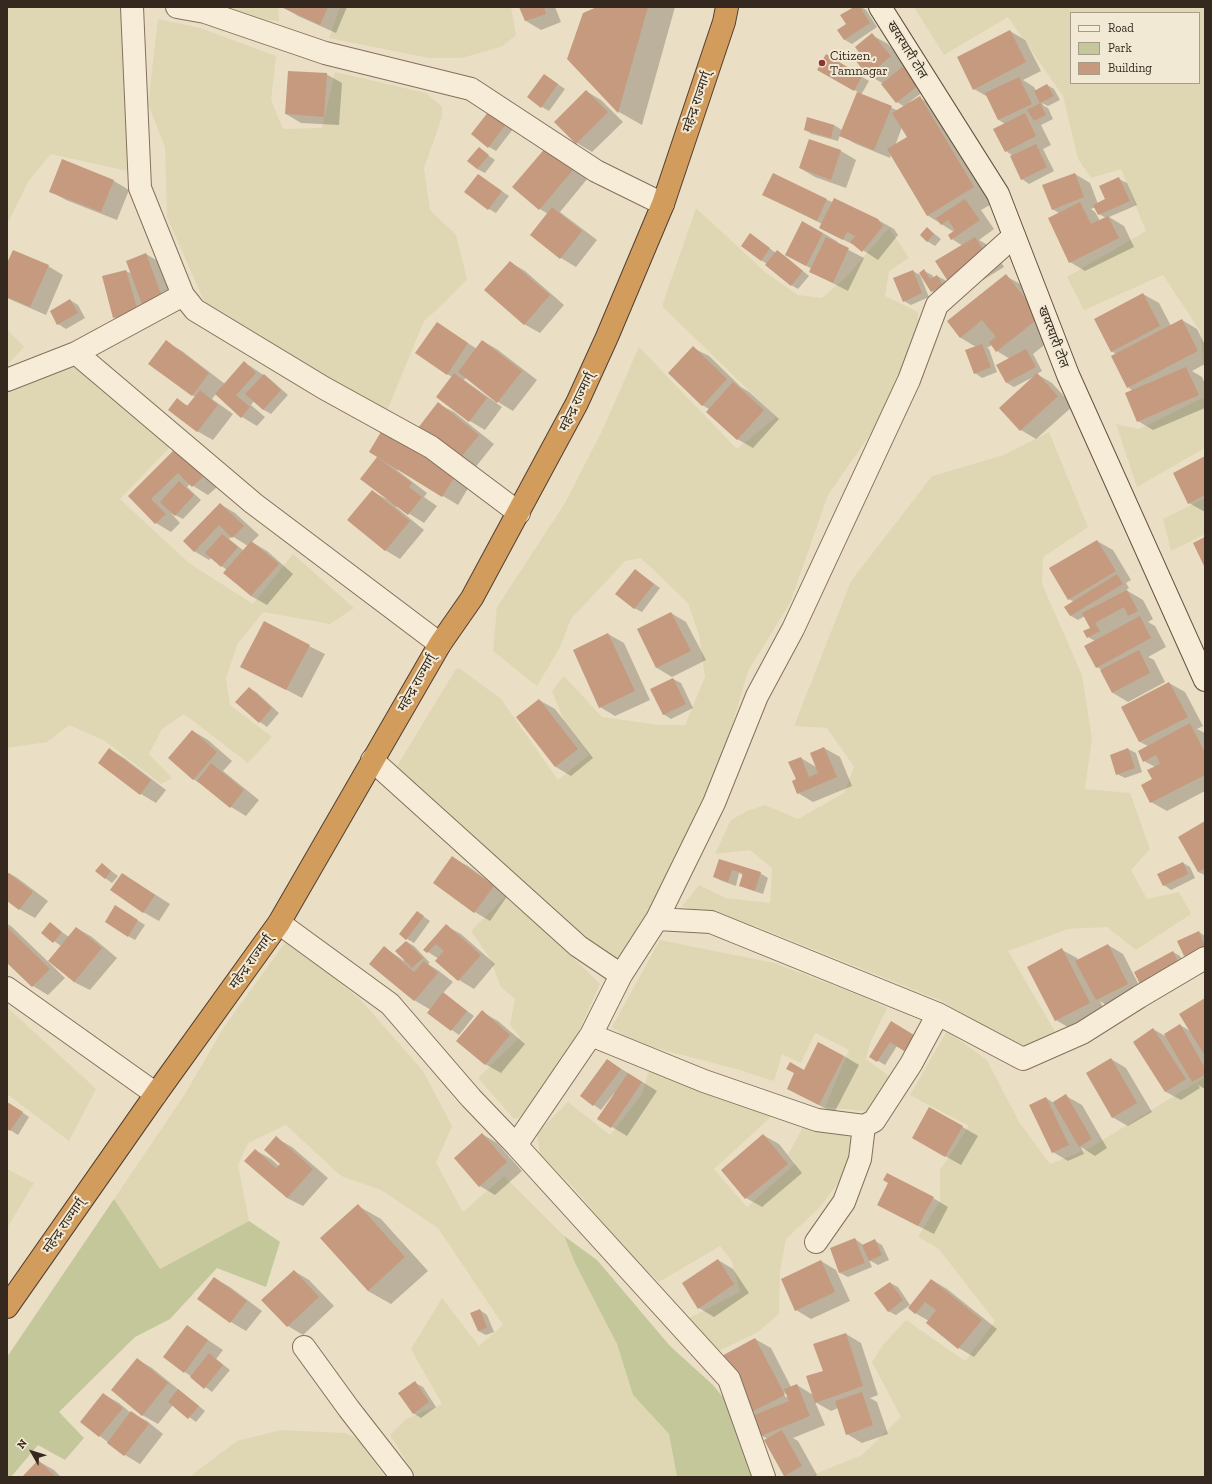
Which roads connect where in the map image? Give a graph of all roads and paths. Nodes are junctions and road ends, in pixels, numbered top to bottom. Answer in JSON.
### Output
{"nodes":[{"id":1,"x":132,"y":7,"type":"edge"},
{"id":2,"x":178,"y":7,"type":"edge"},
{"id":3,"x":728,"y":7,"type":"edge"},
{"id":4,"x":880,"y":7,"type":"edge"},
{"id":5,"x":663,"y":204,"type":"junction"},
{"id":6,"x":1014,"y":236,"type":"junction"},
{"id":7,"x":183,"y":295,"type":"junction"},
{"id":8,"x":76,"y":353,"type":"junction"},
{"id":9,"x":7,"y":380,"type":"edge"},
{"id":10,"x":519,"y":513,"type":"junction"},
{"id":11,"x":440,"y":644,"type":"junction"},
{"id":12,"x":1205,"y":680,"type":"edge"},
{"id":13,"x":372,"y":760,"type":"junction"},
{"id":14,"x":658,"y":919,"type":"junction"},
{"id":15,"x":279,"y":923,"type":"junction"},
{"id":16,"x":1205,"y":958,"type":"edge"},
{"id":17,"x":621,"y":975,"type":"junction"},
{"id":18,"x":7,"y":988,"type":"edge"},
{"id":19,"x":938,"y":1014,"type":"junction"},
{"id":20,"x":591,"y":1035,"type":"junction"},
{"id":21,"x":156,"y":1094,"type":"junction"},
{"id":22,"x":864,"y":1126,"type":"junction"},
{"id":23,"x":516,"y":1145,"type":"junction"},
{"id":24,"x":816,"y":1242,"type":"dead end"},
{"id":25,"x":7,"y":1307,"type":"edge"},
{"id":26,"x":304,"y":1347,"type":"dead end"},
{"id":27,"x":402,"y":1477,"type":"edge"},
{"id":28,"x":764,"y":1477,"type":"edge"}],
"edges":[{"from":1,"to":7,"type":"street"},
{"from":2,"to":5,"type":"street"},
{"from":3,"to":5,"type":"highway","name":"महेन्द्र राज्मार्ग्"},
{"from":4,"to":6,"type":"street","name":"खयरघारी टोल"},
{"from":5,"to":10,"type":"highway","name":"महेन्द्र राज्मार्ग्"},
{"from":6,"to":12,"type":"street","name":"खयरघारी टोल"},
{"from":6,"to":14,"type":"street"},
{"from":7,"to":8,"type":"street"},
{"from":7,"to":10,"type":"street"},
{"from":8,"to":9,"type":"street"},
{"from":8,"to":11,"type":"street"},
{"from":10,"to":11,"type":"highway","name":"महेन्द्र राज्मार्ग्"},
{"from":11,"to":13,"type":"highway","name":"महेन्द्र राज्मार्ग्"},
{"from":13,"to":15,"type":"highway","name":"महेन्द्र राज्मार्ग्"},
{"from":13,"to":17,"type":"street"},
{"from":14,"to":17,"type":"street"},
{"from":14,"to":19,"type":"street"},
{"from":15,"to":21,"type":"highway","name":"महेन्द्र राज्मार्ग्"},
{"from":15,"to":23,"type":"street"},
{"from":16,"to":19,"type":"street"},
{"from":17,"to":20,"type":"street"},
{"from":18,"to":21,"type":"street"},
{"from":19,"to":22,"type":"street"},
{"from":20,"to":22,"type":"street"},
{"from":20,"to":23,"type":"street"},
{"from":21,"to":25,"type":"highway","name":"महेन्द्र राज्मार्ग्"},
{"from":22,"to":24,"type":"street"},
{"from":23,"to":28,"type":"street"},
{"from":26,"to":27,"type":"street"}]}
